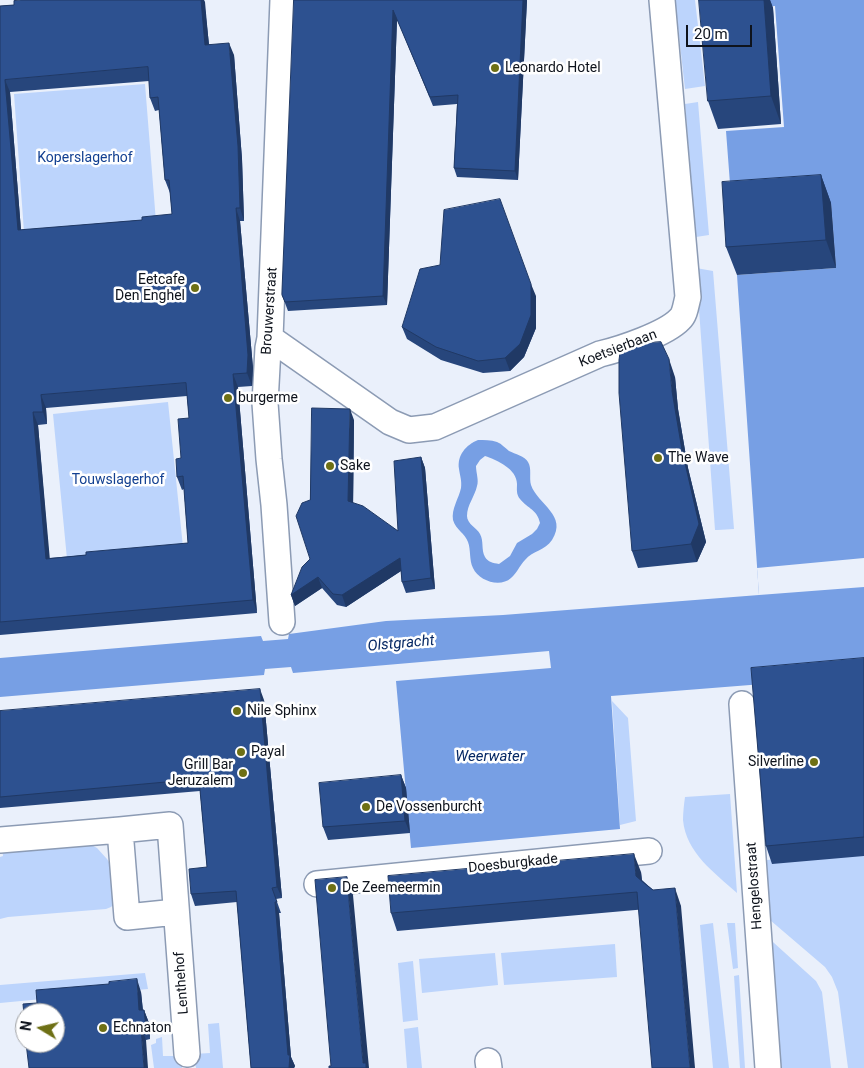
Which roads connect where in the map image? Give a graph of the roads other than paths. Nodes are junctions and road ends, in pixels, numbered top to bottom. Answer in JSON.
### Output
{"nodes":[{"id":1,"x":283,"y":0,"type":"edge"},
{"id":2,"x":662,"y":0,"type":"edge"},
{"id":3,"x":270,"y":338,"type":"junction"},
{"id":4,"x":282,"y":622,"type":"dead end"},
{"id":5,"x":742,"y":704,"type":"dead end"},
{"id":6,"x":120,"y":830,"type":"junction"},
{"id":7,"x":0,"y":840,"type":"edge"},
{"id":8,"x":649,"y":851,"type":"dead end"},
{"id":9,"x":317,"y":884,"type":"edge"},
{"id":10,"x":176,"y":912,"type":"junction"},
{"id":11,"x":187,"y":1054,"type":"dead end"},
{"id":12,"x":768,"y":1068,"type":"edge"}],
"edges":[{"from":1,"to":3,"type":"street","name":"Brouwerstraat"},
{"from":2,"to":3,"type":"street","name":"Koetsierbaan"},
{"from":3,"to":4,"type":"street","name":"Brouwerstraat"},
{"from":5,"to":12,"type":"street","name":"Hengelostraat"},
{"from":6,"to":7,"type":"street","name":"Lenthehof"},
{"from":6,"to":10,"type":"street","name":"Lenthehof"},
{"from":6,"to":10,"type":"street"},
{"from":8,"to":9,"type":"street","name":"Doesburgkade"},
{"from":10,"to":11,"type":"street","name":"Lenthehof"}]}
